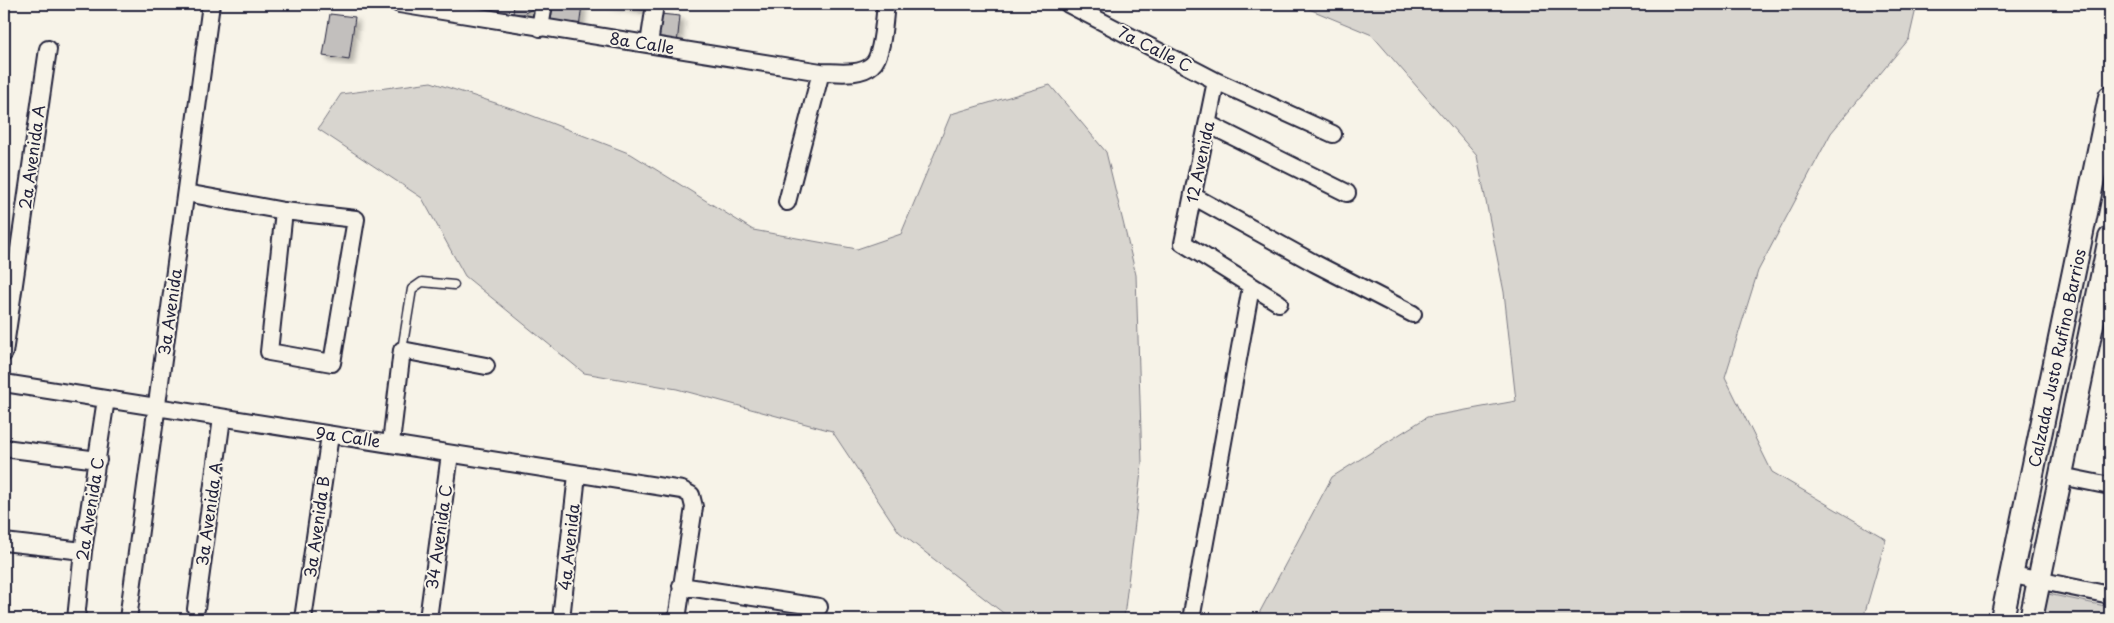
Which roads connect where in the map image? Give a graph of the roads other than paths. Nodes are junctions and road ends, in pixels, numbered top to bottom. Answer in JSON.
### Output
{"nodes":[{"id":1,"x":211,"y":4,"type":"edge"},
{"id":2,"x":399,"y":4,"type":"edge"},
{"id":3,"x":544,"y":4,"type":"edge"},
{"id":4,"x":655,"y":4,"type":"edge"},
{"id":5,"x":886,"y":4,"type":"edge"},
{"id":6,"x":1068,"y":4,"type":"edge"},
{"id":7,"x":436,"y":6,"type":"edge"},
{"id":8,"x":540,"y":28,"type":"junction"},
{"id":9,"x":648,"y":44,"type":"junction"},
{"id":10,"x":48,"y":49,"type":"dead end"},
{"id":11,"x":821,"y":72,"type":"junction"},
{"id":12,"x":1216,"y":81,"type":"junction"},
{"id":13,"x":2110,"y":97,"type":"edge"},
{"id":14,"x":1208,"y":124,"type":"junction"},
{"id":15,"x":1333,"y":134,"type":"dead end"},
{"id":16,"x":186,"y":192,"type":"junction"},
{"id":17,"x":1347,"y":193,"type":"dead end"},
{"id":18,"x":1193,"y":196,"type":"junction"},
{"id":19,"x":787,"y":202,"type":"dead end"},
{"id":20,"x":284,"y":211,"type":"junction"},
{"id":21,"x":2110,"y":238,"type":"edge"},
{"id":22,"x":454,"y":285,"type":"dead end"},
{"id":23,"x":1251,"y":286,"type":"junction"},
{"id":24,"x":1279,"y":303,"type":"dead end"},
{"id":25,"x":2103,"y":310,"type":"edge"},
{"id":26,"x":1413,"y":314,"type":"dead end"},
{"id":27,"x":402,"y":350,"type":"junction"},
{"id":28,"x":4,"y":353,"type":"edge"},
{"id":29,"x":486,"y":366,"type":"dead end"},
{"id":30,"x":4,"y":383,"type":"edge"},
{"id":31,"x":106,"y":399,"type":"junction"},
{"id":32,"x":156,"y":407,"type":"junction"},
{"id":33,"x":222,"y":418,"type":"junction"},
{"id":34,"x":330,"y":435,"type":"junction"},
{"id":35,"x":391,"y":443,"type":"junction"},
{"id":36,"x":4,"y":448,"type":"edge"},
{"id":37,"x":450,"y":454,"type":"junction"},
{"id":38,"x":98,"y":460,"type":"junction"},
{"id":39,"x":576,"y":474,"type":"junction"},
{"id":40,"x":2061,"y":476,"type":"junction"},
{"id":41,"x":2110,"y":486,"type":"edge"},
{"id":42,"x":4,"y":542,"type":"edge"},
{"id":43,"x":83,"y":551,"type":"junction"},
{"id":44,"x":2013,"y":575,"type":"junction"},
{"id":45,"x":2040,"y":579,"type":"junction"},
{"id":46,"x":681,"y":586,"type":"junction"},
{"id":47,"x":2110,"y":595,"type":"edge"},
{"id":48,"x":819,"y":607,"type":"dead end"},
{"id":49,"x":196,"y":609,"type":"dead end"},
{"id":50,"x":1192,"y":614,"type":"dead end"},
{"id":51,"x":76,"y":619,"type":"edge"},
{"id":52,"x":128,"y":619,"type":"edge"},
{"id":53,"x":304,"y":619,"type":"edge"},
{"id":54,"x":428,"y":619,"type":"edge"},
{"id":55,"x":560,"y":619,"type":"edge"},
{"id":56,"x":677,"y":619,"type":"edge"},
{"id":57,"x":2002,"y":619,"type":"edge"},
{"id":58,"x":2031,"y":619,"type":"edge"}],
"edges":[{"from":1,"to":16,"type":"street","name":"3a Avenida"},
{"from":2,"to":7,"type":"street","name":"8a Calle"},
{"from":3,"to":8,"type":"street"},
{"from":4,"to":9,"type":"street"},
{"from":5,"to":11,"type":"street","name":"8a Calle"},
{"from":6,"to":12,"type":"street","name":"7a Calle C"},
{"from":7,"to":8,"type":"street","name":"8a Calle"},
{"from":8,"to":9,"type":"street","name":"8a Calle"},
{"from":9,"to":11,"type":"street","name":"8a Calle"},
{"from":10,"to":28,"type":"street","name":"2a Avenida A"},
{"from":11,"to":19,"type":"street"},
{"from":12,"to":14,"type":"street","name":"12 Avenida"},
{"from":12,"to":15,"type":"street","name":"7a Calle C"},
{"from":13,"to":44,"type":"street","name":"Calzada Justo Rufino Barrios"},
{"from":14,"to":17,"type":"street"},
{"from":14,"to":18,"type":"street","name":"12 Avenida"},
{"from":16,"to":20,"type":"street"},
{"from":16,"to":32,"type":"street","name":"3a Avenida"},
{"from":18,"to":23,"type":"street","name":"12 Avenida"},
{"from":18,"to":26,"type":"street"},
{"from":20,"to":20,"type":"street"},
{"from":21,"to":25,"type":"street","name":"Calzada Justo Rufino Barrios"},
{"from":22,"to":27,"type":"lane"},
{"from":23,"to":24,"type":"street"},
{"from":23,"to":50,"type":"street"},
{"from":25,"to":40,"type":"street","name":"Calzada Justo Rufino Barrios"},
{"from":27,"to":29,"type":"street"},
{"from":27,"to":35,"type":"street"},
{"from":30,"to":31,"type":"street","name":"9a Calle"},
{"from":31,"to":32,"type":"street","name":"9a Calle"},
{"from":31,"to":38,"type":"street","name":"2a Avenida C"},
{"from":32,"to":33,"type":"street","name":"9a Calle"},
{"from":32,"to":52,"type":"street","name":"3a Avenida"},
{"from":33,"to":34,"type":"street","name":"9a Calle"},
{"from":33,"to":49,"type":"street","name":"3a Avenida A"},
{"from":34,"to":35,"type":"street","name":"9a Calle"},
{"from":34,"to":53,"type":"street","name":"3a Avenida B"},
{"from":35,"to":37,"type":"street","name":"9a Calle"},
{"from":36,"to":38,"type":"street"},
{"from":37,"to":39,"type":"street","name":"9a Calle"},
{"from":37,"to":54,"type":"street","name":"34 Avenida C"},
{"from":38,"to":43,"type":"street","name":"2a Avenida C"},
{"from":39,"to":46,"type":"street","name":"9a Calle"},
{"from":39,"to":55,"type":"street","name":"4a Avenida"},
{"from":40,"to":41,"type":"street"},
{"from":40,"to":45,"type":"street","name":"Calzada Justo Rufino Barrios"},
{"from":42,"to":43,"type":"street"},
{"from":43,"to":51,"type":"street","name":"2a Avenida C"},
{"from":44,"to":45,"type":"street"},
{"from":44,"to":57,"type":"street","name":"Calzada Justo Rufino Barrios"},
{"from":45,"to":47,"type":"street"},
{"from":45,"to":58,"type":"street","name":"Calzada Justo Rufino Barrios"},
{"from":46,"to":48,"type":"street"},
{"from":46,"to":56,"type":"street"}]}
